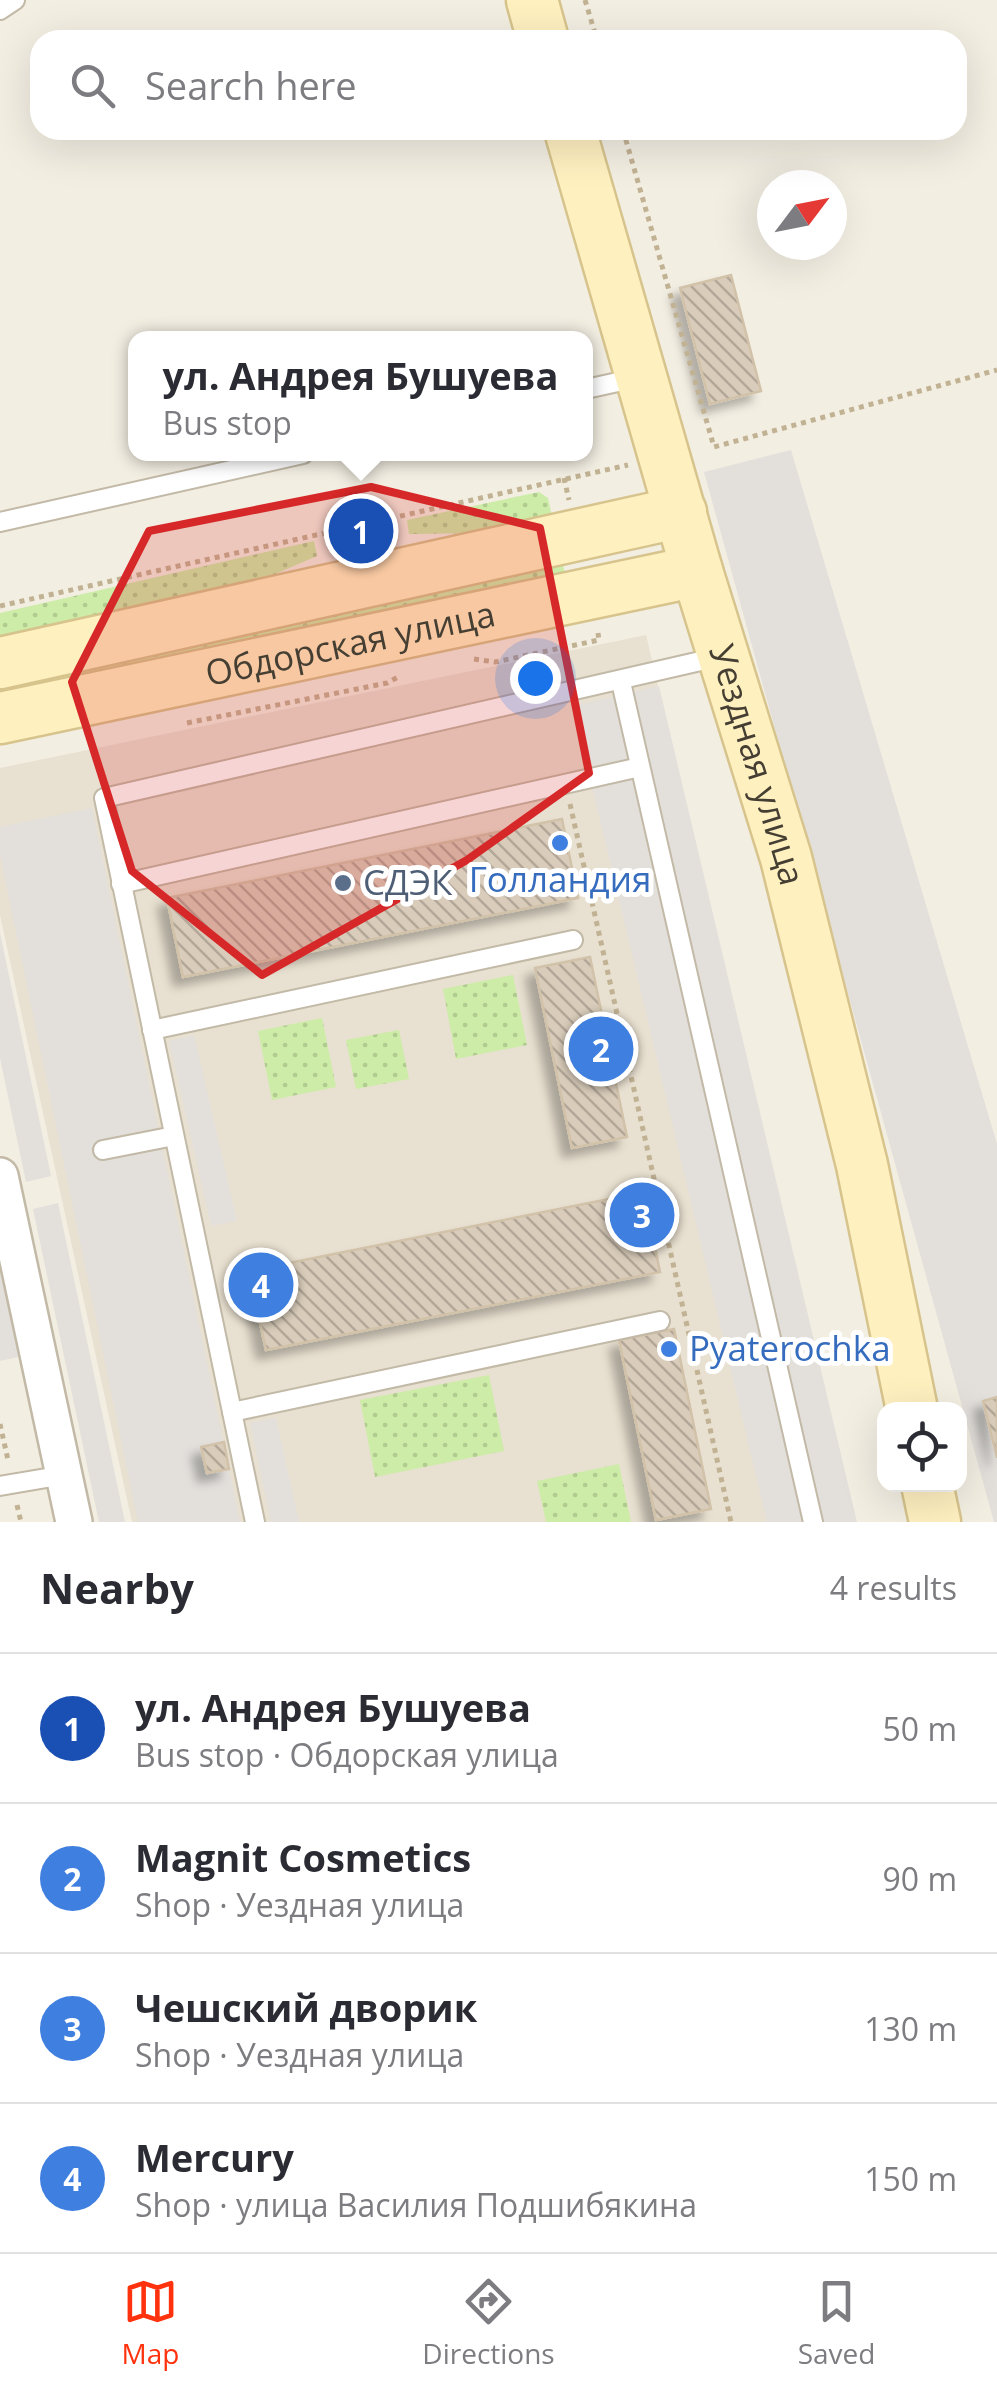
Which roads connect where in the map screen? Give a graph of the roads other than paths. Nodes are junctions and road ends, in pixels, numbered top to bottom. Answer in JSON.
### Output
{"nodes":[{"id":1,"x":15,"y":0,"type":"edge"},
{"id":2,"x":532,"y":0,"type":"edge"},
{"id":3,"x":0,"y":10,"type":"edge"},
{"id":4,"x":540,"y":30,"type":"edge"},
{"id":5,"x":573,"y":140,"type":"edge"},
{"id":6,"x":642,"y":376,"type":"junction"},
{"id":7,"x":593,"y":387,"type":"edge"},
{"id":8,"x":271,"y":461,"type":"edge"},
{"id":9,"x":680,"y":512,"type":"junction"},
{"id":10,"x":0,"y":522,"type":"edge"},
{"id":11,"x":698,"y":571,"type":"junction"},
{"id":12,"x":724,"y":656,"type":"junction"},
{"id":13,"x":0,"y":662,"type":"edge"},
{"id":14,"x":621,"y":682,"type":"junction"},
{"id":15,"x":0,"y":718,"type":"edge"},
{"id":16,"x":640,"y":767,"type":"junction"},
{"id":17,"x":121,"y":884,"type":"junction"},
{"id":18,"x":573,"y":940,"type":"dead end"},
{"id":19,"x":152,"y":1030,"type":"junction"},
{"id":20,"x":174,"y":1136,"type":"junction"},
{"id":21,"x":104,"y":1150,"type":"dead end"},
{"id":22,"x":0,"y":1176,"type":"edge"},
{"id":23,"x":660,"y":1321,"type":"dead end"},
{"id":24,"x":910,"y":1402,"type":"edge"},
{"id":25,"x":232,"y":1412,"type":"junction"},
{"id":26,"x":64,"y":1475,"type":"junction"},
{"id":27,"x":0,"y":1486,"type":"edge"},
{"id":28,"x":929,"y":1492,"type":"edge"},
{"id":29,"x":74,"y":1522,"type":"edge"},
{"id":30,"x":255,"y":1522,"type":"edge"},
{"id":31,"x":813,"y":1522,"type":"edge"},
{"id":32,"x":935,"y":1522,"type":"edge"}],
"edges":[{"from":1,"to":3,"type":"lane"},
{"from":2,"to":4,"type":"street"},
{"from":5,"to":6,"type":"street","name":"Уездная улица"},
{"from":6,"to":7,"type":"lane"},
{"from":6,"to":9,"type":"street","name":"Уездная улица"},
{"from":8,"to":10,"type":"lane"},
{"from":9,"to":11,"type":"street","name":"Уездная улица"},
{"from":9,"to":13,"type":"street","name":"Обдорская улица"},
{"from":11,"to":12,"type":"street","name":"Уездная улица"},
{"from":11,"to":15,"type":"street","name":"Обдорская улица"},
{"from":12,"to":14,"type":"lane"},
{"from":12,"to":24,"type":"street","name":"Уездная улица"},
{"from":14,"to":16,"type":"lane"},
{"from":14,"to":17,"type":"lane"},
{"from":16,"to":17,"type":"lane"},
{"from":16,"to":31,"type":"lane"},
{"from":17,"to":19,"type":"lane"},
{"from":18,"to":19,"type":"lane"},
{"from":19,"to":20,"type":"lane"},
{"from":20,"to":21,"type":"lane"},
{"from":20,"to":25,"type":"lane"},
{"from":22,"to":26,"type":"street"},
{"from":23,"to":25,"type":"lane"},
{"from":25,"to":30,"type":"lane"},
{"from":26,"to":27,"type":"lane"},
{"from":26,"to":29,"type":"street"},
{"from":28,"to":32,"type":"street"}]}
